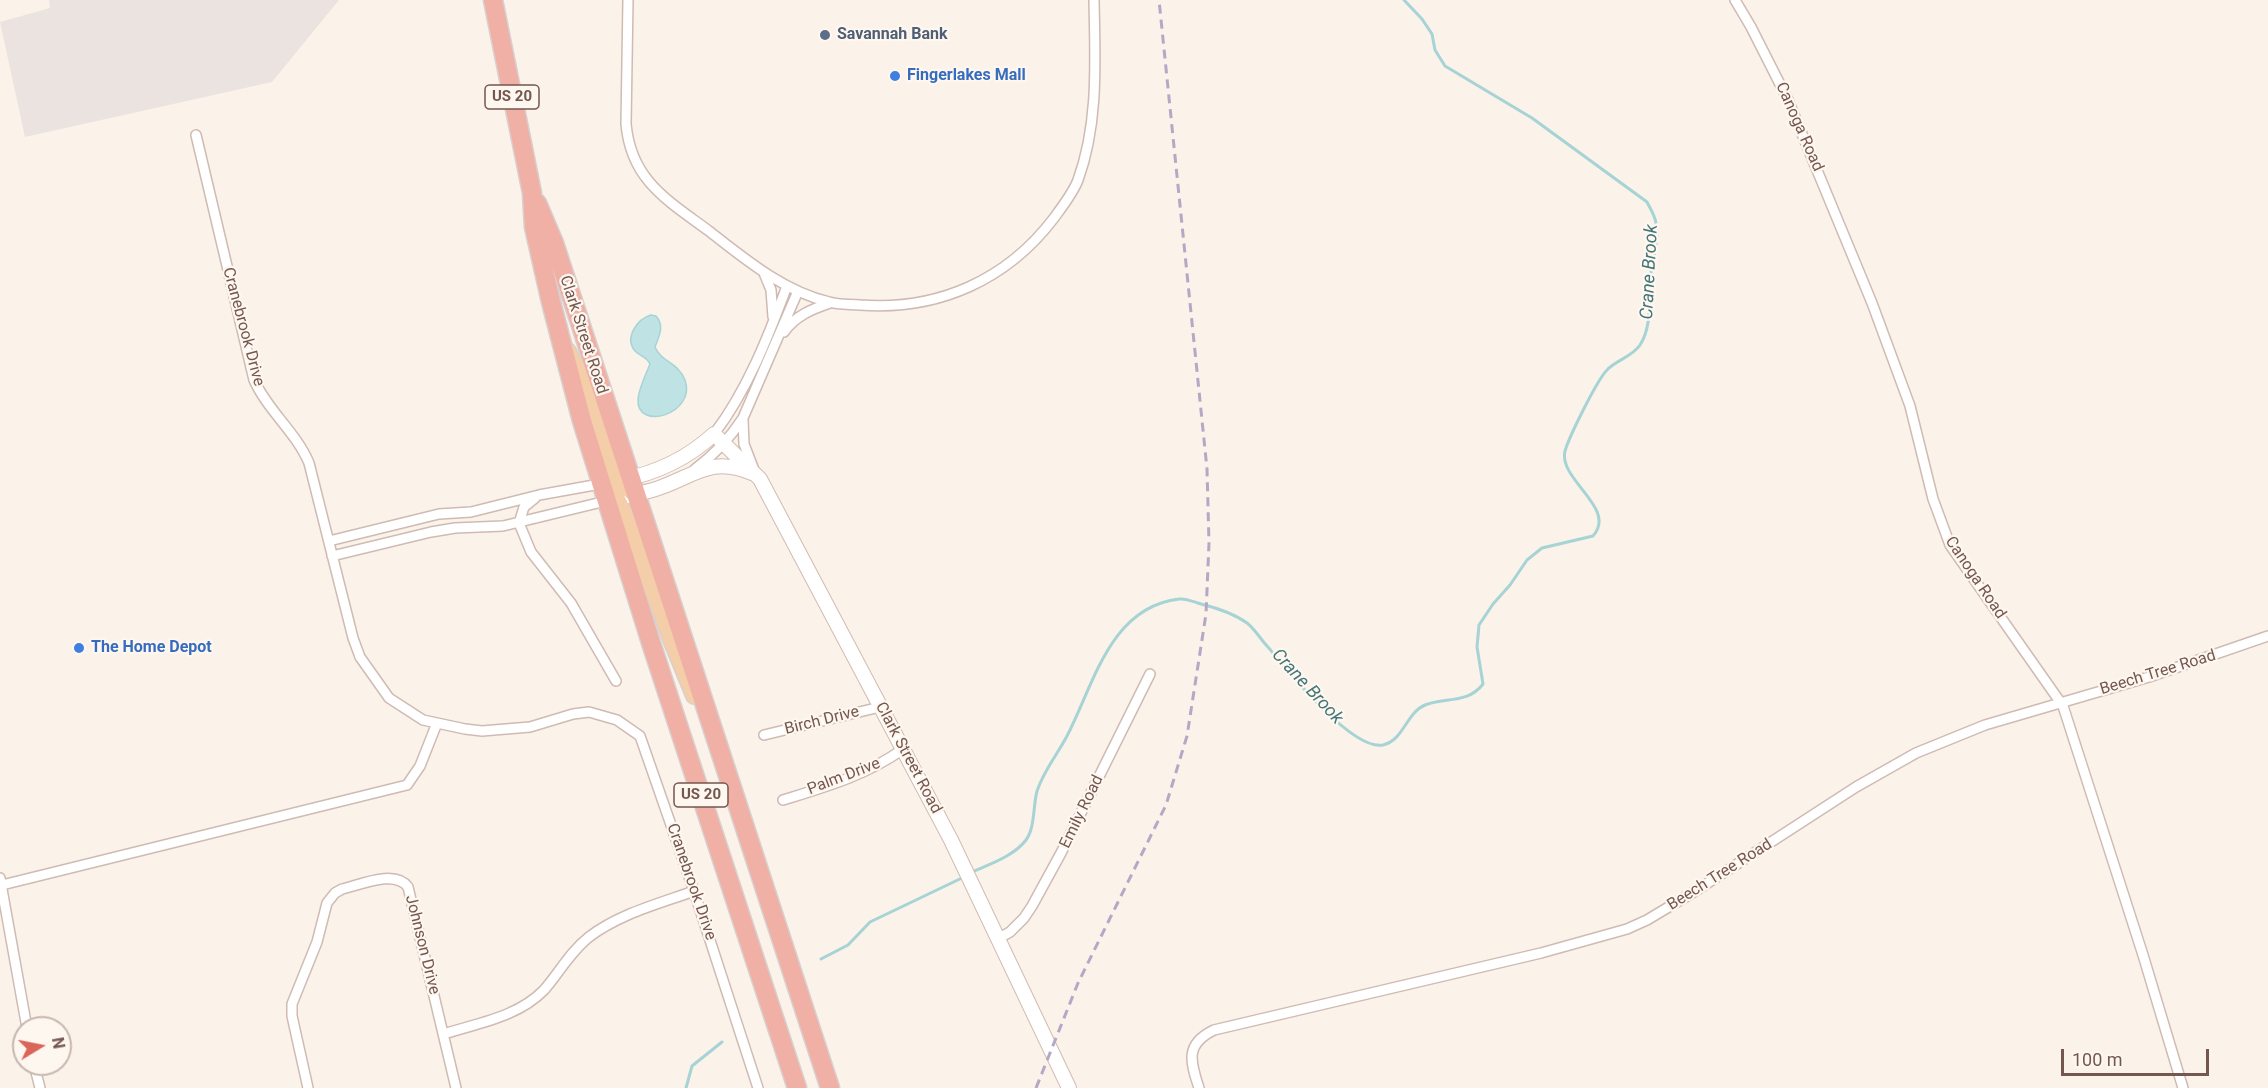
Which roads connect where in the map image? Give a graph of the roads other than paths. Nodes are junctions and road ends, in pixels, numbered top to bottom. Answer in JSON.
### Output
{"nodes":[{"id":1,"x":493,"y":0,"type":"edge"},
{"id":2,"x":628,"y":0,"type":"edge"},
{"id":3,"x":1094,"y":0,"type":"edge"},
{"id":4,"x":1735,"y":0,"type":"edge"},
{"id":5,"x":196,"y":135,"type":"dead end"},
{"id":6,"x":532,"y":193,"type":"junction"},
{"id":7,"x":764,"y":273,"type":"junction"},
{"id":8,"x":787,"y":286,"type":"junction"},
{"id":9,"x":798,"y":291,"type":"junction"},
{"id":10,"x":830,"y":303,"type":"junction"},
{"id":11,"x":773,"y":322,"type":"junction"},
{"id":12,"x":777,"y":342,"type":"junction"},
{"id":13,"x":743,"y":418,"type":"junction"},
{"id":14,"x":719,"y":439,"type":"junction"},
{"id":15,"x":690,"y":472,"type":"junction"},
{"id":16,"x":757,"y":475,"type":"junction"},
{"id":17,"x":618,"y":489,"type":"junction"},
{"id":18,"x":539,"y":495,"type":"junction"},
{"id":19,"x":519,"y":523,"type":"junction"},
{"id":20,"x":329,"y":541,"type":"junction"},
{"id":21,"x":332,"y":556,"type":"junction"},
{"id":22,"x":2268,"y":636,"type":"edge"},
{"id":23,"x":1149,"y":674,"type":"dead end"},
{"id":24,"x":616,"y":681,"type":"dead end"},
{"id":25,"x":2061,"y":703,"type":"junction"},
{"id":26,"x":880,"y":707,"type":"junction"},
{"id":27,"x":437,"y":723,"type":"junction"},
{"id":28,"x":765,"y":735,"type":"dead end"},
{"id":29,"x":903,"y":749,"type":"junction"},
{"id":30,"x":783,"y":800,"type":"dead end"},
{"id":31,"x":1,"y":881,"type":"edge"},
{"id":32,"x":694,"y":891,"type":"junction"},
{"id":33,"x":999,"y":938,"type":"junction"},
{"id":34,"x":25,"y":1016,"type":"edge"},
{"id":35,"x":444,"y":1034,"type":"junction"},
{"id":36,"x":308,"y":1088,"type":"edge"},
{"id":37,"x":456,"y":1088,"type":"edge"},
{"id":38,"x":758,"y":1088,"type":"edge"},
{"id":39,"x":797,"y":1088,"type":"edge"},
{"id":40,"x":830,"y":1088,"type":"edge"},
{"id":41,"x":1069,"y":1088,"type":"edge"},
{"id":42,"x":1200,"y":1088,"type":"edge"},
{"id":43,"x":2183,"y":1088,"type":"edge"}],
"edges":[{"from":1,"to":6,"type":"highway","name":"Clark Street Road","number":"US 20"},
{"from":2,"to":7,"type":"street"},
{"from":3,"to":10,"type":"street"},
{"from":4,"to":25,"type":"street","name":"Canoga Road"},
{"from":5,"to":20,"type":"street","name":"Cranebrook Drive"},
{"from":6,"to":17,"type":"highway","name":"Clark Street Road","number":"US 20"},
{"from":6,"to":17,"type":"highway","name":"Clark Street Road","number":"US 20"},
{"from":7,"to":8,"type":"street"},
{"from":7,"to":11,"type":"street"},
{"from":8,"to":9,"type":"street"},
{"from":8,"to":11,"type":"street"},
{"from":9,"to":10,"type":"street"},
{"from":9,"to":12,"type":"street"},
{"from":10,"to":12,"type":"street"},
{"from":11,"to":14,"type":"street"},
{"from":12,"to":13,"type":"street"},
{"from":13,"to":14,"type":"street"},
{"from":13,"to":16,"type":"street"},
{"from":14,"to":15,"type":"street"},
{"from":14,"to":16,"type":"street","name":"Clark Street Road"},
{"from":14,"to":17,"type":"street"},
{"from":15,"to":16,"type":"street"},
{"from":15,"to":17,"type":"street"},
{"from":16,"to":26,"type":"street","name":"Clark Street Road"},
{"from":17,"to":18,"type":"street"},
{"from":17,"to":19,"type":"street"},
{"from":17,"to":39,"type":"highway","name":"Clark Street Road","number":"US 20"},
{"from":17,"to":40,"type":"highway","number":"US 20"},
{"from":18,"to":19,"type":"street"},
{"from":18,"to":20,"type":"street"},
{"from":19,"to":21,"type":"street"},
{"from":19,"to":24,"type":"street"},
{"from":20,"to":21,"type":"street","name":"Cranebrook Drive"},
{"from":21,"to":27,"type":"street","name":"Cranebrook Drive"},
{"from":22,"to":25,"type":"street","name":"Beech Tree Road"},
{"from":23,"to":33,"type":"street","name":"Emily Road"},
{"from":25,"to":42,"type":"street","name":"Beech Tree Road"},
{"from":25,"to":43,"type":"street","name":"Canoga Road"},
{"from":26,"to":28,"type":"street","name":"Birch Drive"},
{"from":26,"to":29,"type":"street","name":"Clark Street Road"},
{"from":27,"to":31,"type":"street"},
{"from":27,"to":32,"type":"street","name":"Cranebrook Drive"},
{"from":29,"to":30,"type":"street","name":"Palm Drive"},
{"from":29,"to":33,"type":"street","name":"Clark Street Road"},
{"from":31,"to":34,"type":"street"},
{"from":32,"to":35,"type":"street"},
{"from":32,"to":38,"type":"street","name":"Cranebrook Drive"},
{"from":33,"to":41,"type":"street","name":"Clark Street Road"},
{"from":35,"to":36,"type":"street","name":"Johnson Drive"},
{"from":35,"to":37,"type":"street","name":"Johnson Drive"}]}
